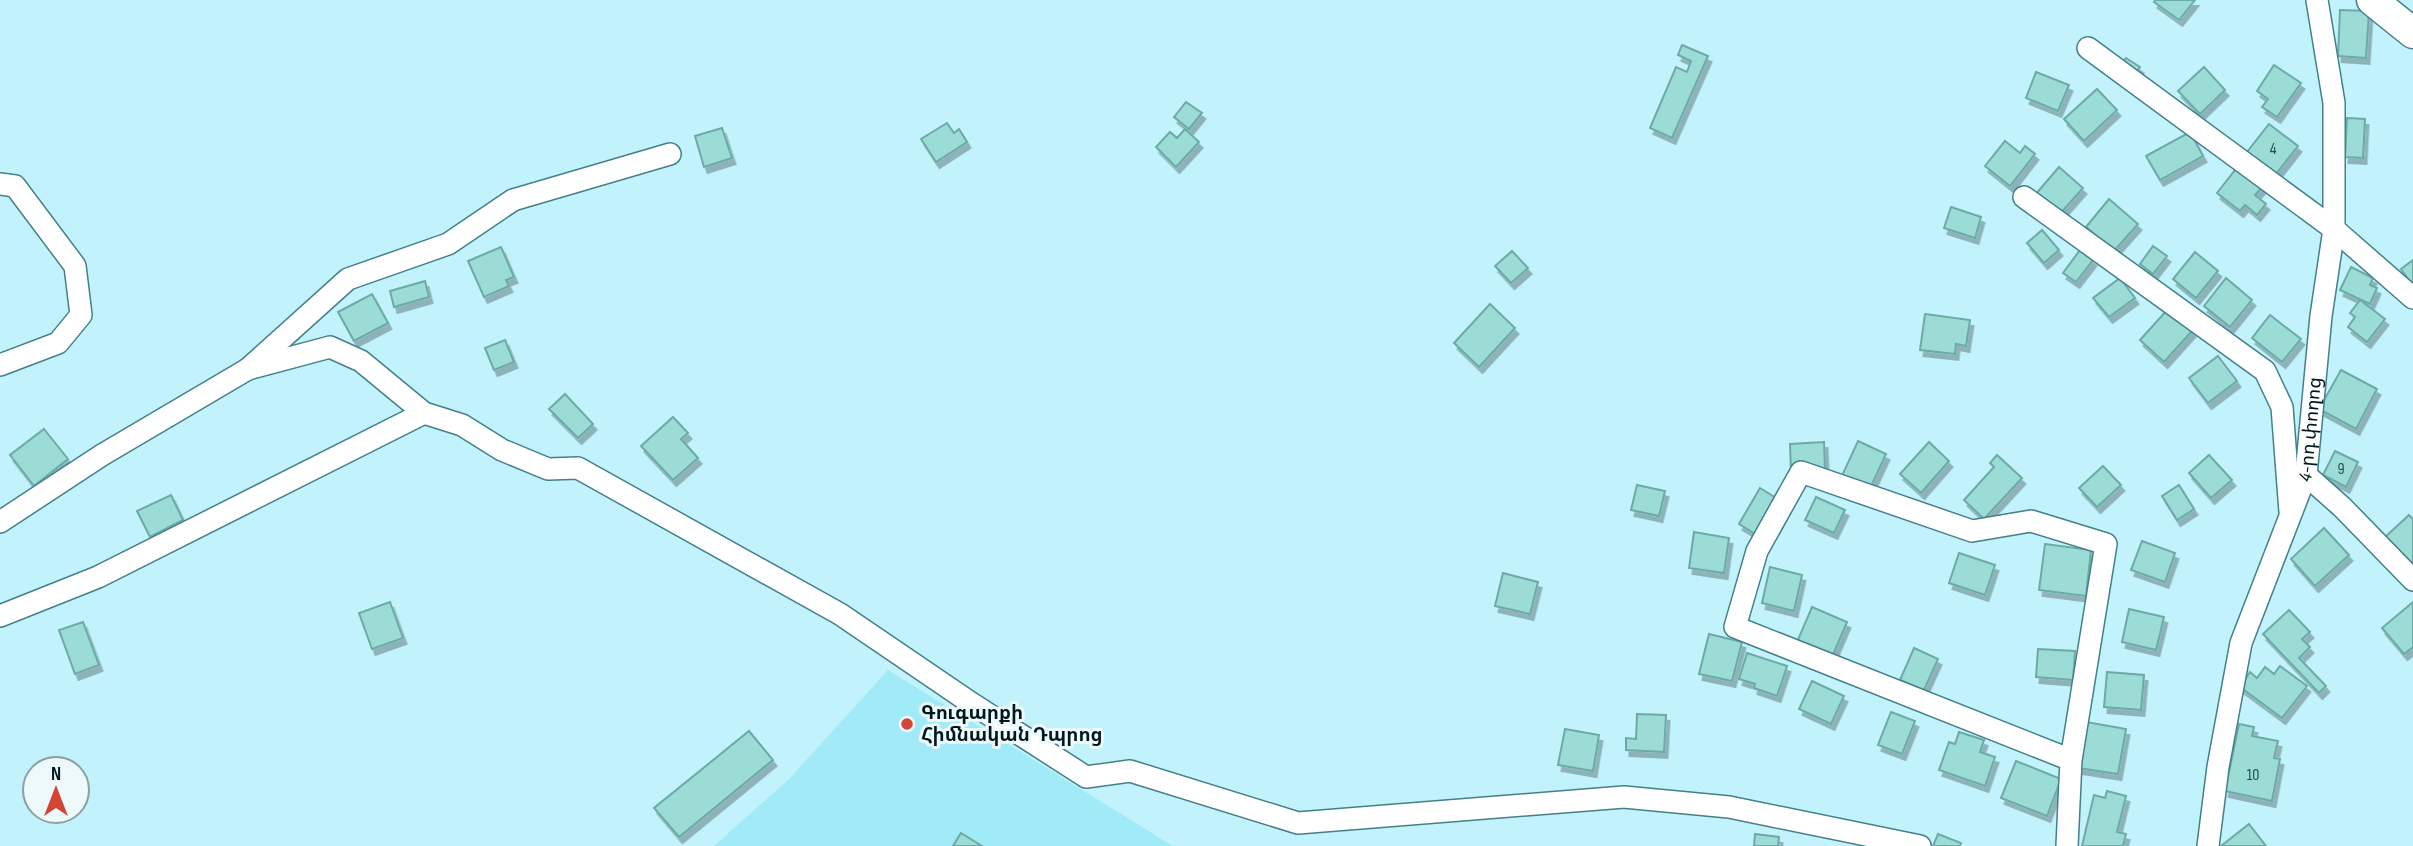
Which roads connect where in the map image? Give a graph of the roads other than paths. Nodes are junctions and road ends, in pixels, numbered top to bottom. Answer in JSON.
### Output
{"nodes":[{"id":1,"x":2317,"y":0,"type":"edge"},
{"id":2,"x":2372,"y":0,"type":"edge"},
{"id":3,"x":2413,"y":33,"type":"edge"},
{"id":4,"x":2088,"y":48,"type":"dead end"},
{"id":5,"x":670,"y":154,"type":"dead end"},
{"id":6,"x":0,"y":184,"type":"edge"},
{"id":7,"x":2024,"y":197,"type":"dead end"},
{"id":8,"x":2334,"y":229,"type":"junction"},
{"id":9,"x":2413,"y":298,"type":"edge"},
{"id":10,"x":0,"y":365,"type":"edge"},
{"id":11,"x":248,"y":369,"type":"junction"},
{"id":12,"x":424,"y":413,"type":"junction"},
{"id":13,"x":2306,"y":475,"type":"junction"},
{"id":14,"x":2290,"y":521,"type":"junction"},
{"id":15,"x":0,"y":522,"type":"edge"},
{"id":16,"x":2413,"y":580,"type":"edge"},
{"id":17,"x":0,"y":616,"type":"edge"},
{"id":18,"x":2071,"y":760,"type":"junction"},
{"id":19,"x":1920,"y":846,"type":"edge"},
{"id":20,"x":2067,"y":846,"type":"edge"},
{"id":21,"x":2208,"y":846,"type":"edge"}],
"edges":[{"from":1,"to":8,"type":"street","name":"4-րդ փողոց"},
{"from":2,"to":3,"type":"street"},
{"from":4,"to":8,"type":"street"},
{"from":5,"to":11,"type":"street"},
{"from":6,"to":10,"type":"street"},
{"from":7,"to":14,"type":"street"},
{"from":8,"to":9,"type":"street"},
{"from":8,"to":13,"type":"street","name":"4-րդ փողոց"},
{"from":11,"to":12,"type":"street"},
{"from":11,"to":15,"type":"street"},
{"from":12,"to":17,"type":"street"},
{"from":12,"to":19,"type":"street"},
{"from":13,"to":14,"type":"street","name":"4-րդ փողոց"},
{"from":13,"to":16,"type":"street"},
{"from":14,"to":21,"type":"street","name":"4-րդ փողոց"},
{"from":18,"to":18,"type":"street"},
{"from":18,"to":20,"type":"street"}]}
